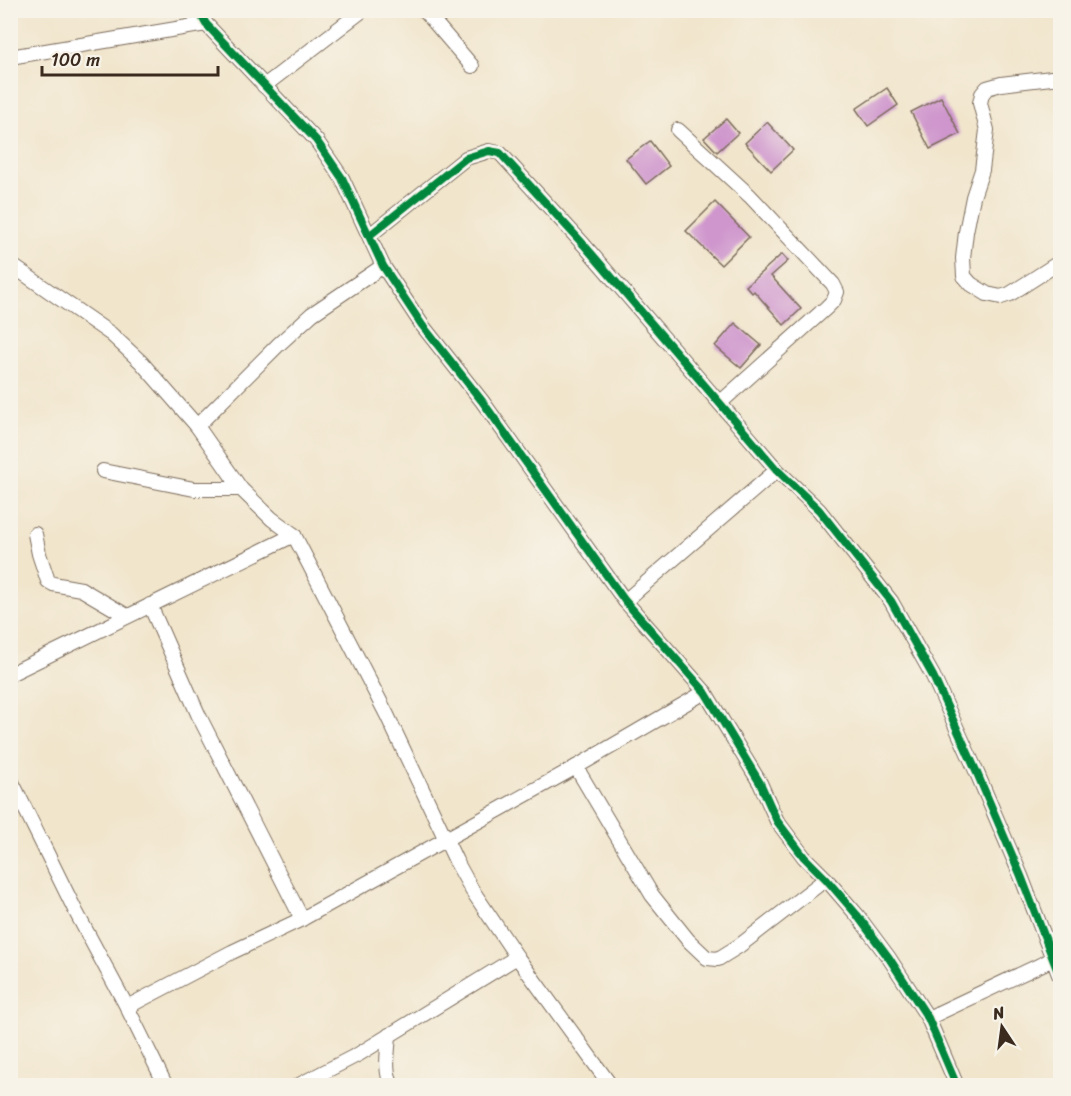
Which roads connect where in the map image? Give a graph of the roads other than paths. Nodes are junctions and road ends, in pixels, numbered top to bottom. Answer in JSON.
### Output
{"nodes":[{"id":1,"x":198,"y":10,"type":"edge"},
{"id":2,"x":363,"y":10,"type":"edge"},
{"id":3,"x":424,"y":10,"type":"edge"},
{"id":4,"x":206,"y":24,"type":"junction"},
{"id":5,"x":10,"y":57,"type":"edge"},
{"id":6,"x":472,"y":66,"type":"dead end"},
{"id":7,"x":1060,"y":77,"type":"edge"},
{"id":8,"x":264,"y":86,"type":"junction"},
{"id":9,"x":678,"y":130,"type":"dead end"},
{"id":10,"x":370,"y":235,"type":"junction"},
{"id":11,"x":1060,"y":262,"type":"edge"},
{"id":12,"x":10,"y":264,"type":"edge"},
{"id":13,"x":384,"y":267,"type":"junction"},
{"id":14,"x":721,"y":402,"type":"junction"},
{"id":15,"x":197,"y":426,"type":"junction"},
{"id":16,"x":777,"y":470,"type":"junction"},
{"id":17,"x":103,"y":471,"type":"dead end"},
{"id":18,"x":241,"y":489,"type":"junction"},
{"id":19,"x":35,"y":534,"type":"dead end"},
{"id":20,"x":294,"y":535,"type":"junction"},
{"id":21,"x":625,"y":601,"type":"junction"},
{"id":22,"x":150,"y":605,"type":"junction"},
{"id":23,"x":127,"y":616,"type":"junction"},
{"id":24,"x":10,"y":674,"type":"edge"},
{"id":25,"x":705,"y":692,"type":"junction"},
{"id":26,"x":576,"y":767,"type":"junction"},
{"id":27,"x":10,"y":778,"type":"edge"},
{"id":28,"x":15,"y":796,"type":"edge"},
{"id":29,"x":447,"y":839,"type":"junction"},
{"id":30,"x":826,"y":879,"type":"junction"},
{"id":31,"x":302,"y":919,"type":"junction"},
{"id":32,"x":517,"y":957,"type":"junction"},
{"id":33,"x":1053,"y":959,"type":"junction"},
{"id":34,"x":1060,"y":977,"type":"edge"},
{"id":35,"x":127,"y":1007,"type":"junction"},
{"id":36,"x":928,"y":1018,"type":"junction"},
{"id":37,"x":389,"y":1035,"type":"junction"},
{"id":38,"x":166,"y":1086,"type":"edge"},
{"id":39,"x":297,"y":1086,"type":"edge"},
{"id":40,"x":392,"y":1086,"type":"edge"},
{"id":41,"x":611,"y":1086,"type":"edge"},
{"id":42,"x":957,"y":1086,"type":"edge"}],
"edges":[{"from":1,"to":4,"type":"street"},
{"from":2,"to":8,"type":"street"},
{"from":3,"to":6,"type":"street"},
{"from":4,"to":5,"type":"street"},
{"from":4,"to":8,"type":"street"},
{"from":7,"to":11,"type":"street"},
{"from":8,"to":10,"type":"street"},
{"from":9,"to":14,"type":"street"},
{"from":10,"to":13,"type":"street"},
{"from":10,"to":14,"type":"street"},
{"from":12,"to":15,"type":"street"},
{"from":13,"to":15,"type":"street"},
{"from":13,"to":21,"type":"street"},
{"from":14,"to":16,"type":"street"},
{"from":15,"to":18,"type":"street"},
{"from":16,"to":21,"type":"street"},
{"from":16,"to":33,"type":"street"},
{"from":17,"to":18,"type":"street"},
{"from":18,"to":20,"type":"street"},
{"from":19,"to":23,"type":"street"},
{"from":20,"to":22,"type":"street"},
{"from":20,"to":29,"type":"street"},
{"from":21,"to":25,"type":"street"},
{"from":22,"to":23,"type":"street"},
{"from":22,"to":31,"type":"street"},
{"from":23,"to":24,"type":"street"},
{"from":25,"to":26,"type":"street"},
{"from":25,"to":30,"type":"street"},
{"from":26,"to":29,"type":"street"},
{"from":26,"to":30,"type":"street"},
{"from":27,"to":28,"type":"street"},
{"from":28,"to":35,"type":"street"},
{"from":29,"to":31,"type":"street"},
{"from":29,"to":32,"type":"street"},
{"from":30,"to":36,"type":"street"},
{"from":31,"to":35,"type":"street"},
{"from":32,"to":37,"type":"street"},
{"from":32,"to":41,"type":"street"},
{"from":33,"to":34,"type":"street"},
{"from":33,"to":36,"type":"street"},
{"from":35,"to":38,"type":"street"},
{"from":36,"to":42,"type":"street"},
{"from":37,"to":39,"type":"street"},
{"from":37,"to":40,"type":"street"}]}
